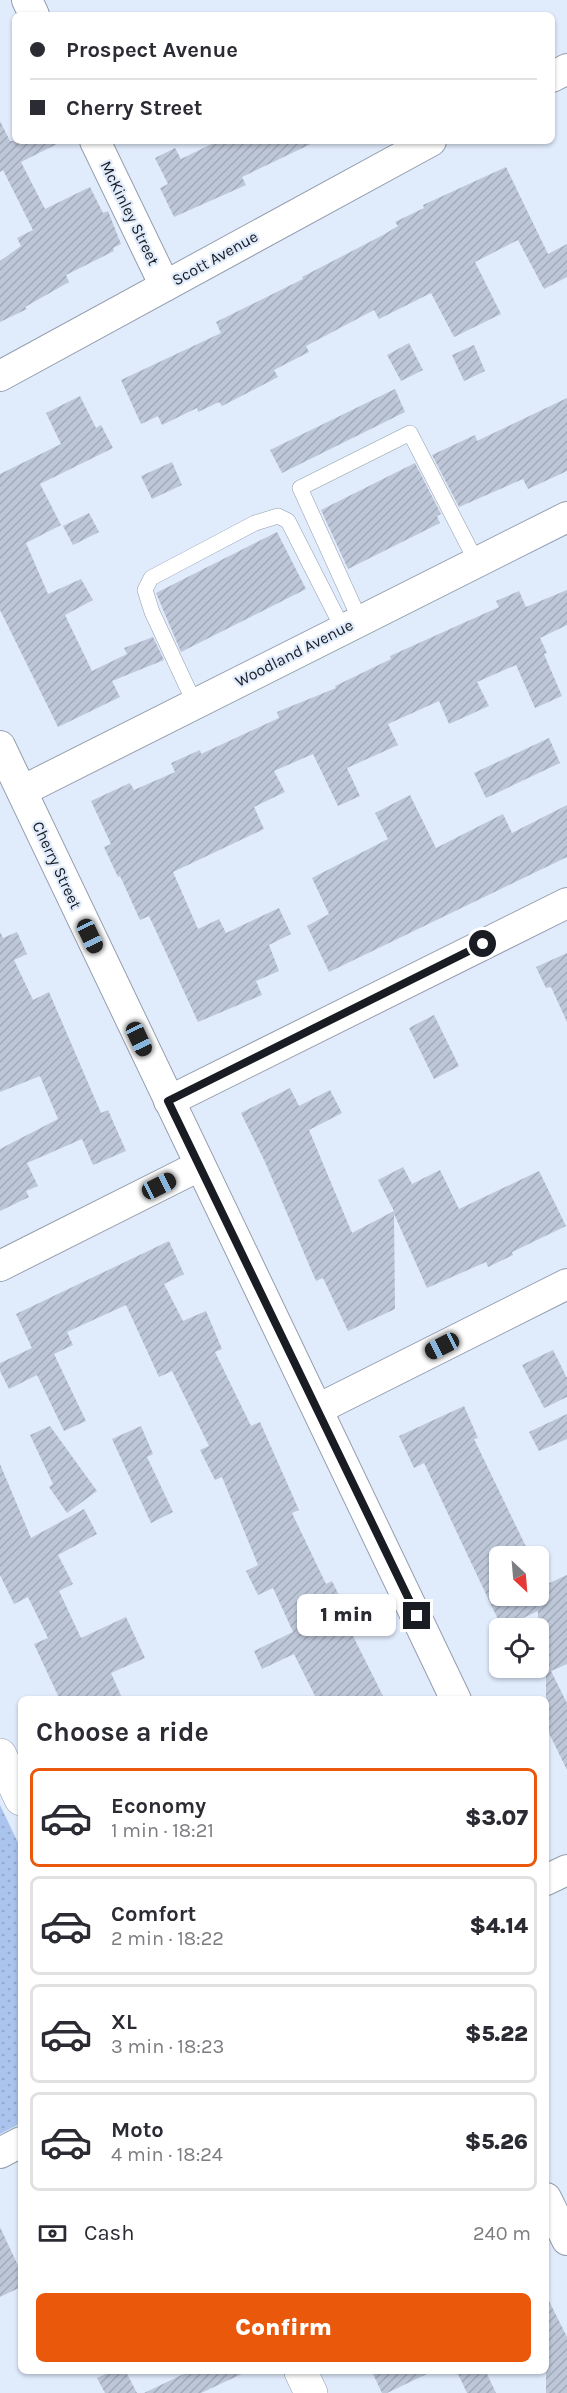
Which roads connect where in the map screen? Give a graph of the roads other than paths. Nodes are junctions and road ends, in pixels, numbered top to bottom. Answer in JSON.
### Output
{"nodes":[{"id":1,"x":96,"y":144,"type":"edge"},
{"id":2,"x":425,"y":144,"type":"edge"},
{"id":3,"x":165,"y":286,"type":"junction"},
{"id":4,"x":0,"y":375,"type":"edge"},
{"id":5,"x":567,"y":517,"type":"edge"},
{"id":6,"x":476,"y":561,"type":"junction"},
{"id":7,"x":351,"y":625,"type":"junction"},
{"id":8,"x":195,"y":704,"type":"junction"},
{"id":9,"x":0,"y":746,"type":"edge"},
{"id":10,"x":22,"y":791,"type":"junction"},
{"id":11,"x":567,"y":903,"type":"edge"},
{"id":12,"x":168,"y":1101,"type":"junction"},
{"id":13,"x":199,"y":1166,"type":"junction"},
{"id":14,"x":0,"y":1266,"type":"edge"},
{"id":15,"x":567,"y":1284,"type":"edge"},
{"id":16,"x":318,"y":1408,"type":"junction"},
{"id":17,"x":454,"y":1696,"type":"edge"},
{"id":18,"x":0,"y":1755,"type":"edge"},
{"id":19,"x":18,"y":1793,"type":"edge"},
{"id":20,"x":567,"y":1870,"type":"edge"},
{"id":21,"x":549,"y":1879,"type":"edge"},
{"id":22,"x":18,"y":2144,"type":"edge"},
{"id":23,"x":0,"y":2153,"type":"edge"},
{"id":24,"x":549,"y":2204,"type":"edge"},
{"id":25,"x":567,"y":2240,"type":"edge"},
{"id":26,"x":302,"y":2374,"type":"edge"},
{"id":27,"x":311,"y":2393,"type":"edge"}],
"edges":[{"from":1,"to":3,"type":"street","name":"McKinley Street"},
{"from":2,"to":3,"type":"street","name":"Scott Avenue"},
{"from":3,"to":4,"type":"street","name":"Scott Avenue"},
{"from":5,"to":6,"type":"street","name":"Woodland Avenue"},
{"from":6,"to":7,"type":"street","name":"Woodland Avenue"},
{"from":6,"to":7,"type":"lane"},
{"from":7,"to":8,"type":"street","name":"Woodland Avenue"},
{"from":7,"to":8,"type":"lane"},
{"from":8,"to":10,"type":"street","name":"Woodland Avenue"},
{"from":9,"to":10,"type":"street","name":"Cherry Street"},
{"from":10,"to":12,"type":"street","name":"Cherry Street"},
{"from":11,"to":12,"type":"street"},
{"from":12,"to":13,"type":"street","name":"Cherry Street"},
{"from":13,"to":14,"type":"street"},
{"from":13,"to":16,"type":"street","name":"Cherry Street"},
{"from":15,"to":16,"type":"street"},
{"from":16,"to":17,"type":"street","name":"Cherry Street"},
{"from":18,"to":19,"type":"street"},
{"from":20,"to":21,"type":"street"},
{"from":22,"to":23,"type":"street"},
{"from":24,"to":25,"type":"street"},
{"from":26,"to":27,"type":"street"}]}
